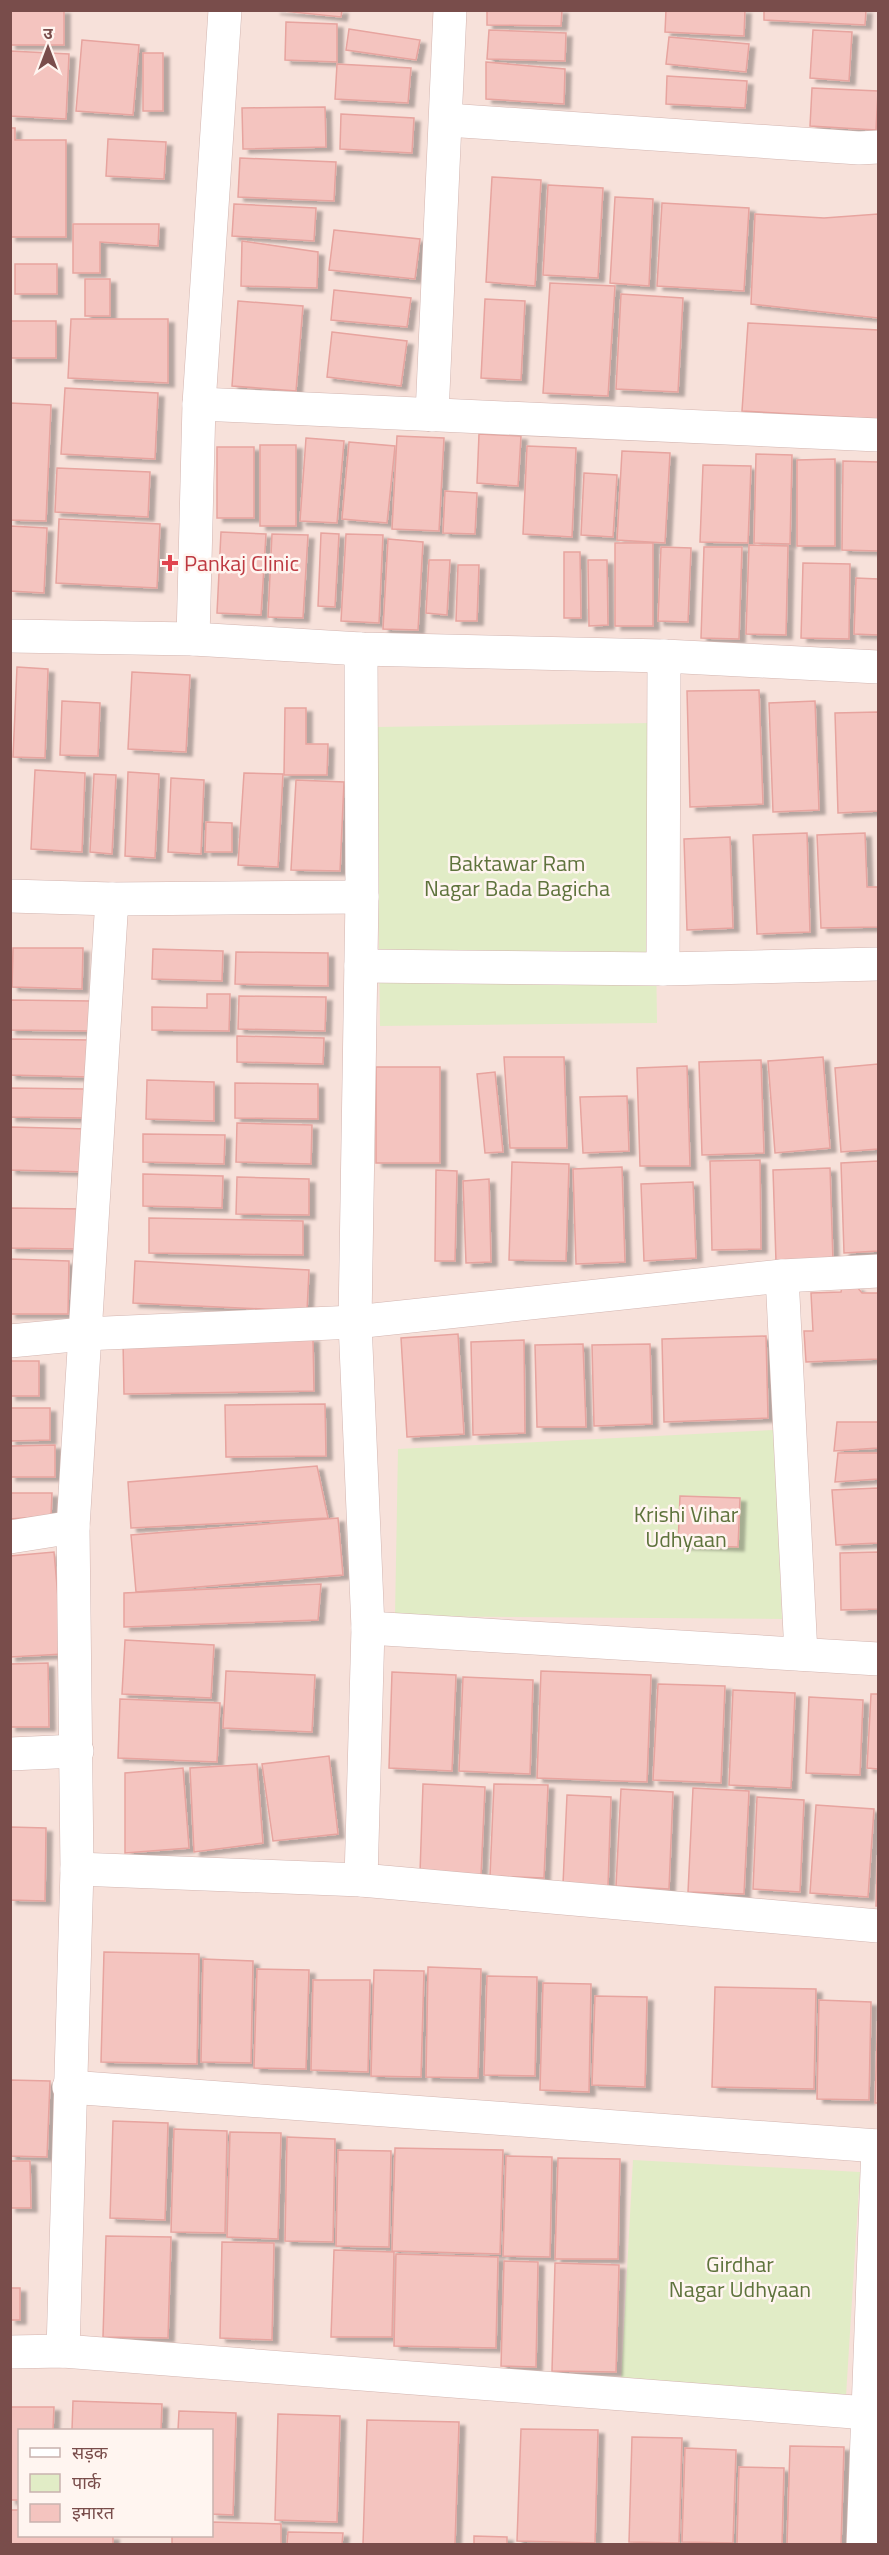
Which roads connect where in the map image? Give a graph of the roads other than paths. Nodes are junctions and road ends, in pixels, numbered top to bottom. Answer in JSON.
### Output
{"nodes":[{"id":1,"x":225,"y":10,"type":"edge"},
{"id":2,"x":450,"y":10,"type":"edge"},
{"id":3,"x":447,"y":120,"type":"junction"},
{"id":4,"x":879,"y":147,"type":"edge"},
{"id":5,"x":198,"y":404,"type":"junction"},
{"id":6,"x":432,"y":415,"type":"junction"},
{"id":7,"x":879,"y":435,"type":"edge"},
{"id":8,"x":10,"y":636,"type":"edge"},
{"id":9,"x":193,"y":639,"type":"junction"},
{"id":10,"x":361,"y":649,"type":"junction"},
{"id":11,"x":664,"y":656,"type":"junction"},
{"id":12,"x":879,"y":667,"type":"edge"},
{"id":13,"x":10,"y":896,"type":"edge"},
{"id":14,"x":362,"y":897,"type":"junction"},
{"id":15,"x":112,"y":899,"type":"junction"},
{"id":16,"x":879,"y":964,"type":"edge"},
{"id":17,"x":361,"y":966,"type":"junction"},
{"id":18,"x":663,"y":969,"type":"junction"},
{"id":19,"x":879,"y":1270,"type":"edge"},
{"id":20,"x":782,"y":1276,"type":"junction"},
{"id":21,"x":356,"y":1323,"type":"junction"},
{"id":22,"x":84,"y":1334,"type":"junction"},
{"id":23,"x":10,"y":1341,"type":"edge"},
{"id":24,"x":72,"y":1527,"type":"junction"},
{"id":25,"x":10,"y":1537,"type":"edge"},
{"id":26,"x":368,"y":1628,"type":"junction"},
{"id":27,"x":801,"y":1654,"type":"junction"},
{"id":28,"x":879,"y":1659,"type":"edge"},
{"id":29,"x":77,"y":1751,"type":"junction"},
{"id":30,"x":10,"y":1754,"type":"edge"},
{"id":31,"x":77,"y":1869,"type":"junction"},
{"id":32,"x":362,"y":1880,"type":"junction"},
{"id":33,"x":879,"y":1926,"type":"edge"},
{"id":34,"x":69,"y":2087,"type":"junction"},
{"id":35,"x":878,"y":2146,"type":"edge"},
{"id":36,"x":63,"y":2351,"type":"junction"},
{"id":37,"x":10,"y":2352,"type":"edge"},
{"id":38,"x":867,"y":2413,"type":"junction"},
{"id":39,"x":863,"y":2544,"type":"edge"}],
"edges":[{"from":1,"to":5,"type":"street"},
{"from":2,"to":3,"type":"street"},
{"from":3,"to":4,"type":"street"},
{"from":3,"to":6,"type":"street"},
{"from":5,"to":6,"type":"street"},
{"from":5,"to":9,"type":"street"},
{"from":6,"to":7,"type":"street"},
{"from":8,"to":9,"type":"street"},
{"from":9,"to":10,"type":"street"},
{"from":10,"to":11,"type":"street"},
{"from":10,"to":14,"type":"street"},
{"from":11,"to":12,"type":"street"},
{"from":11,"to":18,"type":"street"},
{"from":13,"to":15,"type":"street"},
{"from":14,"to":15,"type":"street"},
{"from":14,"to":17,"type":"street"},
{"from":15,"to":22,"type":"street"},
{"from":16,"to":18,"type":"street"},
{"from":17,"to":18,"type":"street"},
{"from":17,"to":21,"type":"street"},
{"from":19,"to":20,"type":"street"},
{"from":20,"to":21,"type":"street"},
{"from":20,"to":27,"type":"street"},
{"from":21,"to":22,"type":"street"},
{"from":21,"to":26,"type":"street"},
{"from":22,"to":23,"type":"street"},
{"from":22,"to":24,"type":"street"},
{"from":24,"to":25,"type":"street"},
{"from":24,"to":29,"type":"street"},
{"from":26,"to":27,"type":"street"},
{"from":26,"to":32,"type":"street"},
{"from":27,"to":28,"type":"street"},
{"from":29,"to":30,"type":"street"},
{"from":29,"to":31,"type":"street"},
{"from":31,"to":32,"type":"street"},
{"from":31,"to":34,"type":"street"},
{"from":32,"to":33,"type":"street"},
{"from":34,"to":35,"type":"street"},
{"from":34,"to":36,"type":"street"},
{"from":35,"to":38,"type":"street"},
{"from":36,"to":37,"type":"street"},
{"from":36,"to":38,"type":"street"},
{"from":38,"to":39,"type":"street"}]}
